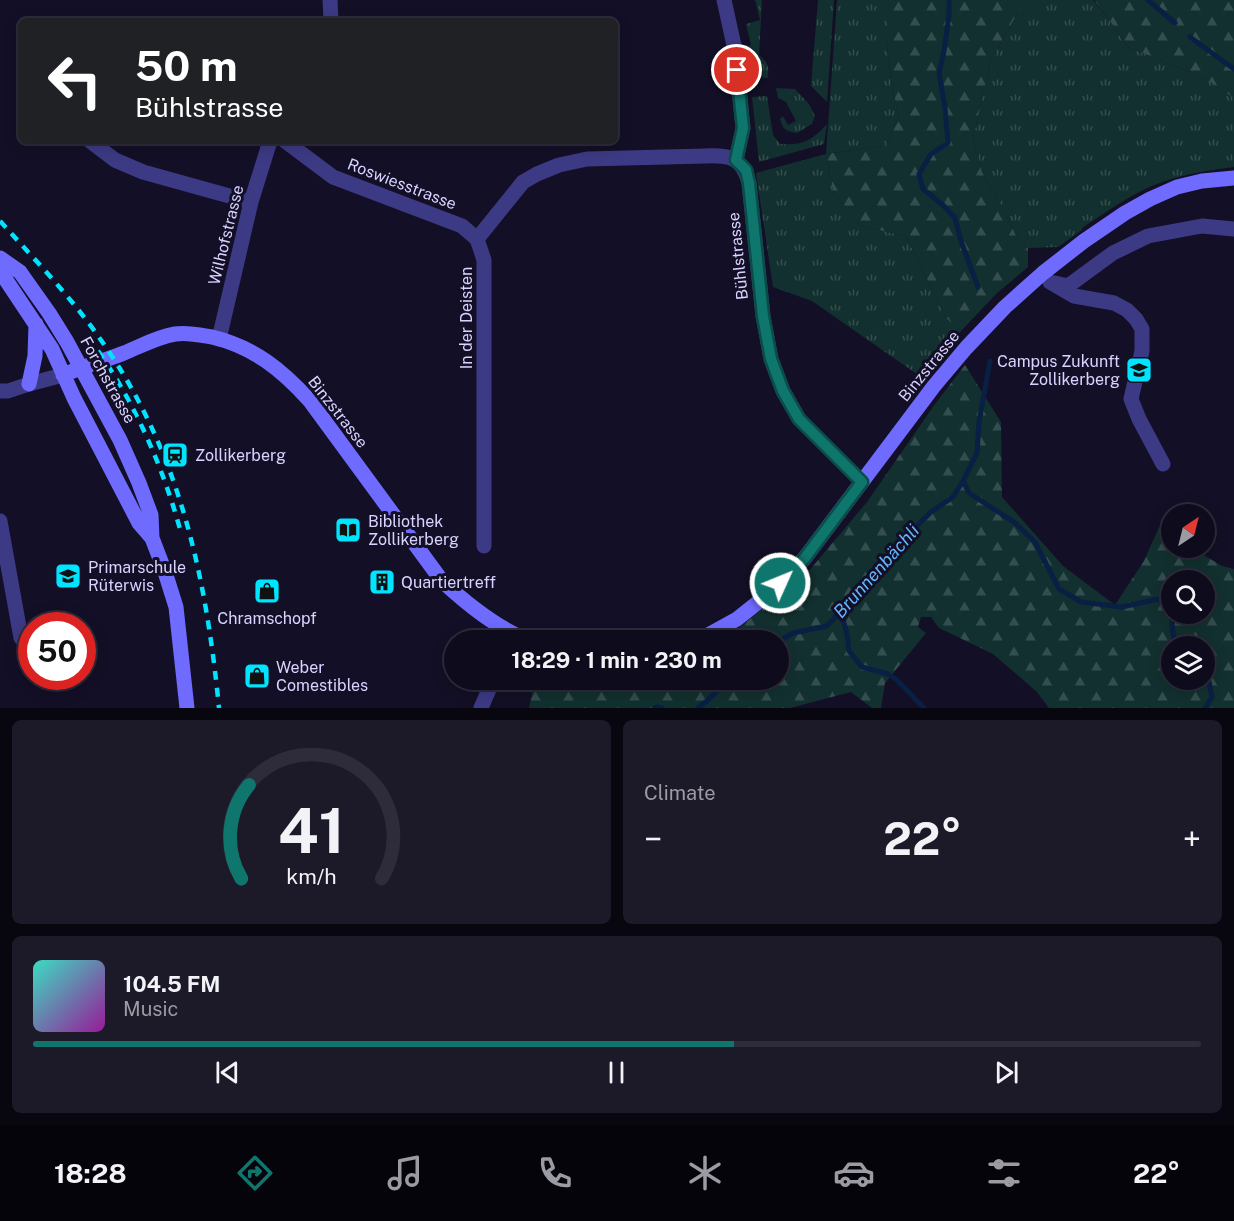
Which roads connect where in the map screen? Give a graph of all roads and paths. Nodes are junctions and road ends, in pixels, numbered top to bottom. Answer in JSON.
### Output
{"nodes":[{"id":1,"x":330,"y":0,"type":"edge"},
{"id":2,"x":724,"y":0,"type":"edge"},
{"id":3,"x":331,"y":18,"type":"edge"},
{"id":4,"x":94,"y":144,"type":"edge"},
{"id":5,"x":269,"y":144,"type":"edge"},
{"id":6,"x":289,"y":144,"type":"edge"},
{"id":7,"x":736,"y":160,"type":"junction"},
{"id":8,"x":1234,"y":178,"type":"edge"},
{"id":9,"x":251,"y":202,"type":"junction"},
{"id":10,"x":1234,"y":229,"type":"edge"},
{"id":11,"x":477,"y":239,"type":"junction"},
{"id":12,"x":0,"y":258,"type":"edge"},
{"id":13,"x":0,"y":271,"type":"edge"},
{"id":14,"x":1046,"y":277,"type":"junction"},
{"id":15,"x":36,"y":324,"type":"junction"},
{"id":16,"x":219,"y":339,"type":"junction"},
{"id":17,"x":80,"y":368,"type":"junction"},
{"id":18,"x":63,"y":375,"type":"junction"},
{"id":19,"x":28,"y":384,"type":"junction"},
{"id":20,"x":0,"y":392,"type":"edge"},
{"id":21,"x":1163,"y":464,"type":"dead end"},
{"id":22,"x":862,"y":482,"type":"junction"},
{"id":23,"x":0,"y":521,"type":"edge"},
{"id":24,"x":152,"y":538,"type":"junction"},
{"id":25,"x":484,"y":546,"type":"dead end"},
{"id":26,"x":18,"y":621,"type":"edge"},
{"id":27,"x":504,"y":630,"type":"edge"},
{"id":28,"x":717,"y":630,"type":"edge"},
{"id":29,"x":489,"y":690,"type":"edge"},
{"id":30,"x":187,"y":708,"type":"edge"},
{"id":31,"x":481,"y":708,"type":"edge"}],
"edges":[{"from":1,"to":3,"type":"street"},
{"from":2,"to":7,"type":"street"},
{"from":4,"to":9,"type":"street"},
{"from":5,"to":9,"type":"street","name":"Wilhofstrasse"},
{"from":6,"to":11,"type":"street","name":"Roswiesstrasse"},
{"from":7,"to":11,"type":"street"},
{"from":7,"to":22,"type":"street","name":"Bühlstrasse"},
{"from":8,"to":14,"type":"main road","name":"Binzstrasse"},
{"from":9,"to":16,"type":"street","name":"Wilhofstrasse"},
{"from":10,"to":14,"type":"street"},
{"from":11,"to":25,"type":"street","name":"In der Deisten"},
{"from":12,"to":17,"type":"main road","name":"Forchstrasse"},
{"from":13,"to":15,"type":"main road","name":"Forchstrasse"},
{"from":14,"to":21,"type":"street"},
{"from":14,"to":22,"type":"main road","name":"Binzstrasse"},
{"from":15,"to":18,"type":"main road","name":"Forchstrasse"},
{"from":15,"to":19,"type":"main road"},
{"from":16,"to":17,"type":"main road","name":"Binzstrasse"},
{"from":16,"to":27,"type":"main road","name":"Binzstrasse"},
{"from":17,"to":18,"type":"main road","name":"Binzstrasse"},
{"from":17,"to":24,"type":"main road","name":"Forchstrasse"},
{"from":18,"to":19,"type":"street"},
{"from":18,"to":24,"type":"main road","name":"Forchstrasse"},
{"from":19,"to":20,"type":"street"},
{"from":22,"to":28,"type":"main road","name":"Binzstrasse"},
{"from":23,"to":26,"type":"street"},
{"from":24,"to":30,"type":"main road","name":"Forchstrasse"},
{"from":29,"to":31,"type":"street"}]}
